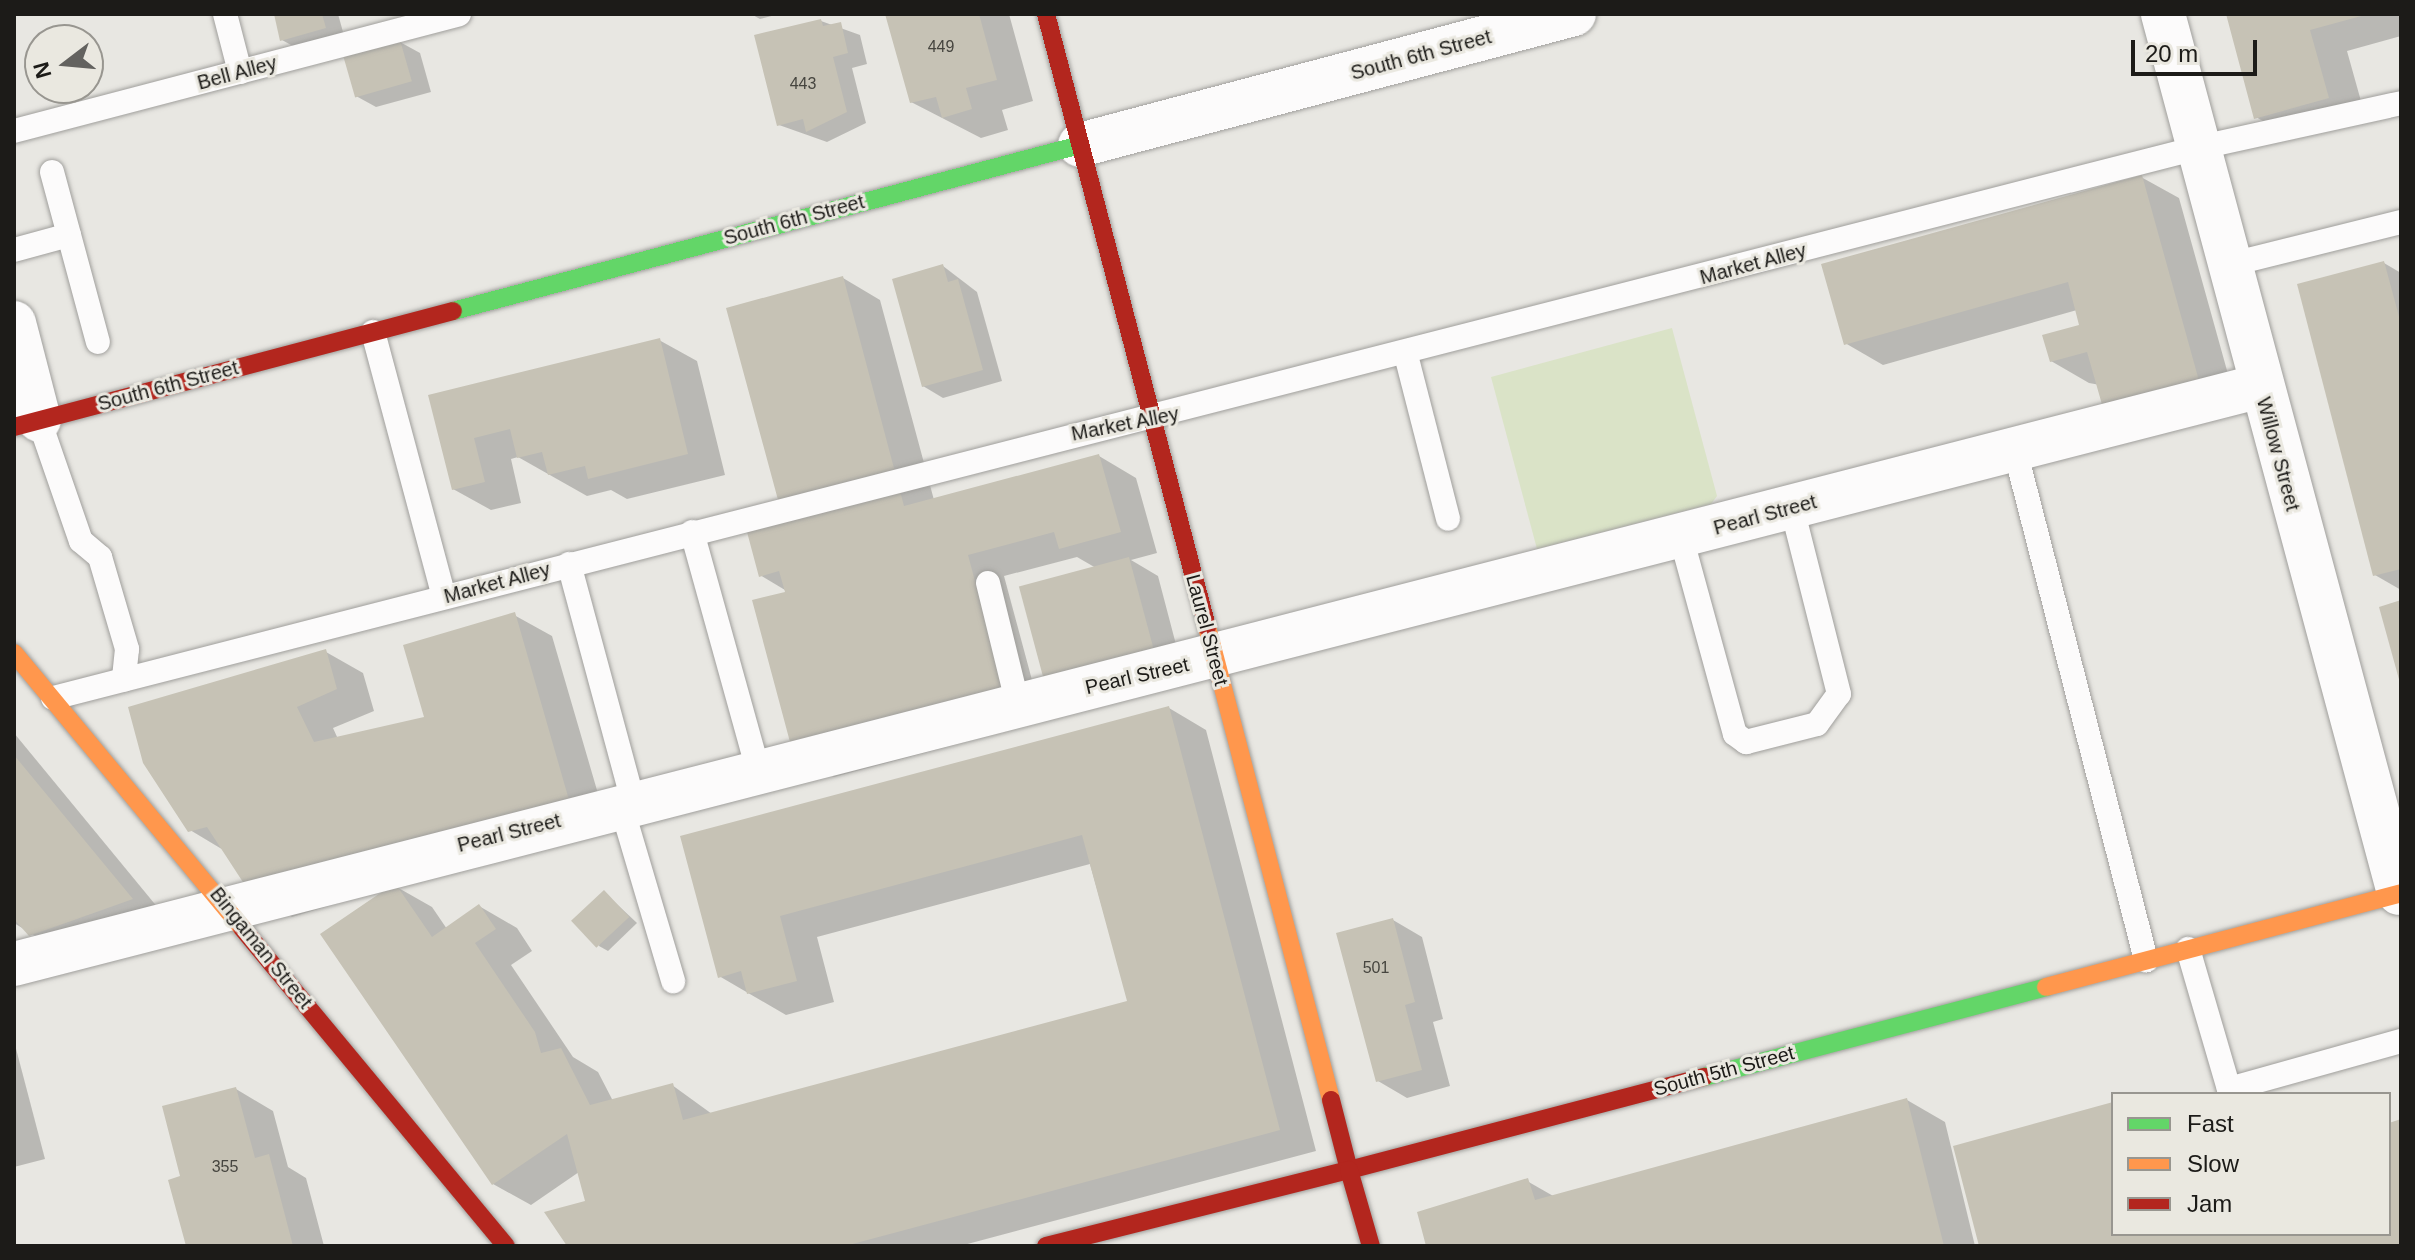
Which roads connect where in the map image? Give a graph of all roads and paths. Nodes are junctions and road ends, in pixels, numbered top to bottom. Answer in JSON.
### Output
{"nodes":[{"id":1,"x":225,"y":14,"type":"edge"},
{"id":2,"x":459,"y":14,"type":"edge"},
{"id":3,"x":1046,"y":14,"type":"edge"},
{"id":4,"x":1574,"y":14,"type":"edge"},
{"id":5,"x":2163,"y":14,"type":"edge"},
{"id":6,"x":240,"y":72,"type":"junction"},
{"id":7,"x":2401,"y":103,"type":"edge"},
{"id":8,"x":14,"y":131,"type":"edge"},
{"id":9,"x":1080,"y":145,"type":"junction"},
{"id":10,"x":2197,"y":148,"type":"junction"},
{"id":11,"x":52,"y":172,"type":"dead end"},
{"id":12,"x":2401,"y":222,"type":"edge"},
{"id":13,"x":69,"y":235,"type":"junction"},
{"id":14,"x":14,"y":250,"type":"edge"},
{"id":15,"x":2228,"y":265,"type":"junction"},
{"id":16,"x":14,"y":323,"type":"edge"},
{"id":17,"x":373,"y":332,"type":"junction"},
{"id":18,"x":98,"y":342,"type":"dead end"},
{"id":19,"x":1406,"y":355,"type":"junction"},
{"id":20,"x":2260,"y":386,"type":"junction"},
{"id":21,"x":1152,"y":421,"type":"junction"},
{"id":22,"x":27,"y":423,"type":"edge"},
{"id":23,"x":2015,"y":450,"type":"junction"},
{"id":24,"x":1792,"y":508,"type":"junction"},
{"id":25,"x":1448,"y":519,"type":"dead end"},
{"id":26,"x":692,"y":532,"type":"junction"},
{"id":27,"x":1681,"y":537,"type":"junction"},
{"id":28,"x":569,"y":564,"type":"junction"},
{"id":29,"x":988,"y":583,"type":"dead end"},
{"id":30,"x":444,"y":597,"type":"junction"},
{"id":31,"x":14,"y":653,"type":"edge"},
{"id":32,"x":1215,"y":660,"type":"junction"},
{"id":33,"x":124,"y":680,"type":"junction"},
{"id":34,"x":53,"y":698,"type":"junction"},
{"id":35,"x":1018,"y":705,"type":"junction"},
{"id":36,"x":758,"y":770,"type":"junction"},
{"id":37,"x":627,"y":804,"type":"junction"},
{"id":38,"x":2400,"y":893,"type":"edge"},
{"id":39,"x":227,"y":906,"type":"junction"},
{"id":40,"x":2188,"y":949,"type":"junction"},
{"id":41,"x":2146,"y":960,"type":"junction"},
{"id":42,"x":14,"y":964,"type":"edge"},
{"id":43,"x":673,"y":981,"type":"dead end"},
{"id":44,"x":2401,"y":1041,"type":"edge"},
{"id":45,"x":1349,"y":1170,"type":"junction"},
{"id":46,"x":506,"y":1246,"type":"edge"},
{"id":47,"x":1046,"y":1246,"type":"edge"},
{"id":48,"x":1371,"y":1246,"type":"edge"}],
"edges":[{"from":1,"to":6,"type":"lane"},
{"from":2,"to":6,"type":"lane","name":"Bell Alley"},
{"from":3,"to":9,"type":"street","name":"Laurel Street"},
{"from":4,"to":9,"type":"street","name":"South 6th Street"},
{"from":5,"to":10,"type":"street","name":"Willow Street"},
{"from":6,"to":8,"type":"lane","name":"Bell Alley"},
{"from":7,"to":10,"type":"lane","name":"Market Alley"},
{"from":9,"to":17,"type":"street","name":"South 6th Street"},
{"from":9,"to":21,"type":"street","name":"Laurel Street"},
{"from":10,"to":15,"type":"street","name":"Willow Street"},
{"from":10,"to":19,"type":"lane","name":"Market Alley"},
{"from":11,"to":13,"type":"lane"},
{"from":12,"to":15,"type":"lane"},
{"from":13,"to":14,"type":"lane"},
{"from":13,"to":18,"type":"lane"},
{"from":15,"to":20,"type":"street","name":"Willow Street"},
{"from":16,"to":22,"type":"street"},
{"from":17,"to":22,"type":"street","name":"South 6th Street"},
{"from":17,"to":30,"type":"lane"},
{"from":19,"to":21,"type":"lane","name":"Market Alley"},
{"from":19,"to":25,"type":"lane"},
{"from":20,"to":23,"type":"street","name":"Pearl Street"},
{"from":20,"to":38,"type":"street","name":"Willow Street"},
{"from":21,"to":26,"type":"lane","name":"Market Alley"},
{"from":21,"to":32,"type":"street","name":"Laurel Street"},
{"from":22,"to":33,"type":"lane"},
{"from":23,"to":24,"type":"street","name":"Pearl Street"},
{"from":23,"to":41,"type":"lane"},
{"from":24,"to":27,"type":"street","name":"Pearl Street"},
{"from":24,"to":27,"type":"lane"},
{"from":26,"to":28,"type":"lane","name":"Market Alley"},
{"from":26,"to":36,"type":"lane"},
{"from":27,"to":32,"type":"street","name":"Pearl Street"},
{"from":28,"to":30,"type":"lane","name":"Market Alley"},
{"from":28,"to":37,"type":"lane"},
{"from":29,"to":35,"type":"lane"},
{"from":30,"to":33,"type":"lane","name":"Market Alley"},
{"from":31,"to":34,"type":"street","name":"Bingaman Street"},
{"from":32,"to":35,"type":"street","name":"Pearl Street"},
{"from":32,"to":45,"type":"street","name":"Laurel Street"},
{"from":33,"to":34,"type":"lane","name":"Market Alley"},
{"from":34,"to":39,"type":"street","name":"Bingaman Street"},
{"from":35,"to":36,"type":"street","name":"Pearl Street"},
{"from":36,"to":37,"type":"street","name":"Pearl Street"},
{"from":37,"to":39,"type":"street","name":"Pearl Street"},
{"from":37,"to":43,"type":"lane"},
{"from":38,"to":40,"type":"street","name":"South 5th Street"},
{"from":39,"to":42,"type":"street","name":"Pearl Street"},
{"from":39,"to":46,"type":"street","name":"Bingaman Street"},
{"from":40,"to":41,"type":"street","name":"South 5th Street"},
{"from":40,"to":44,"type":"lane"},
{"from":41,"to":45,"type":"street","name":"South 5th Street"},
{"from":45,"to":47,"type":"street","name":"South 5th Street"},
{"from":45,"to":48,"type":"street","name":"Laurel Street"}]}
